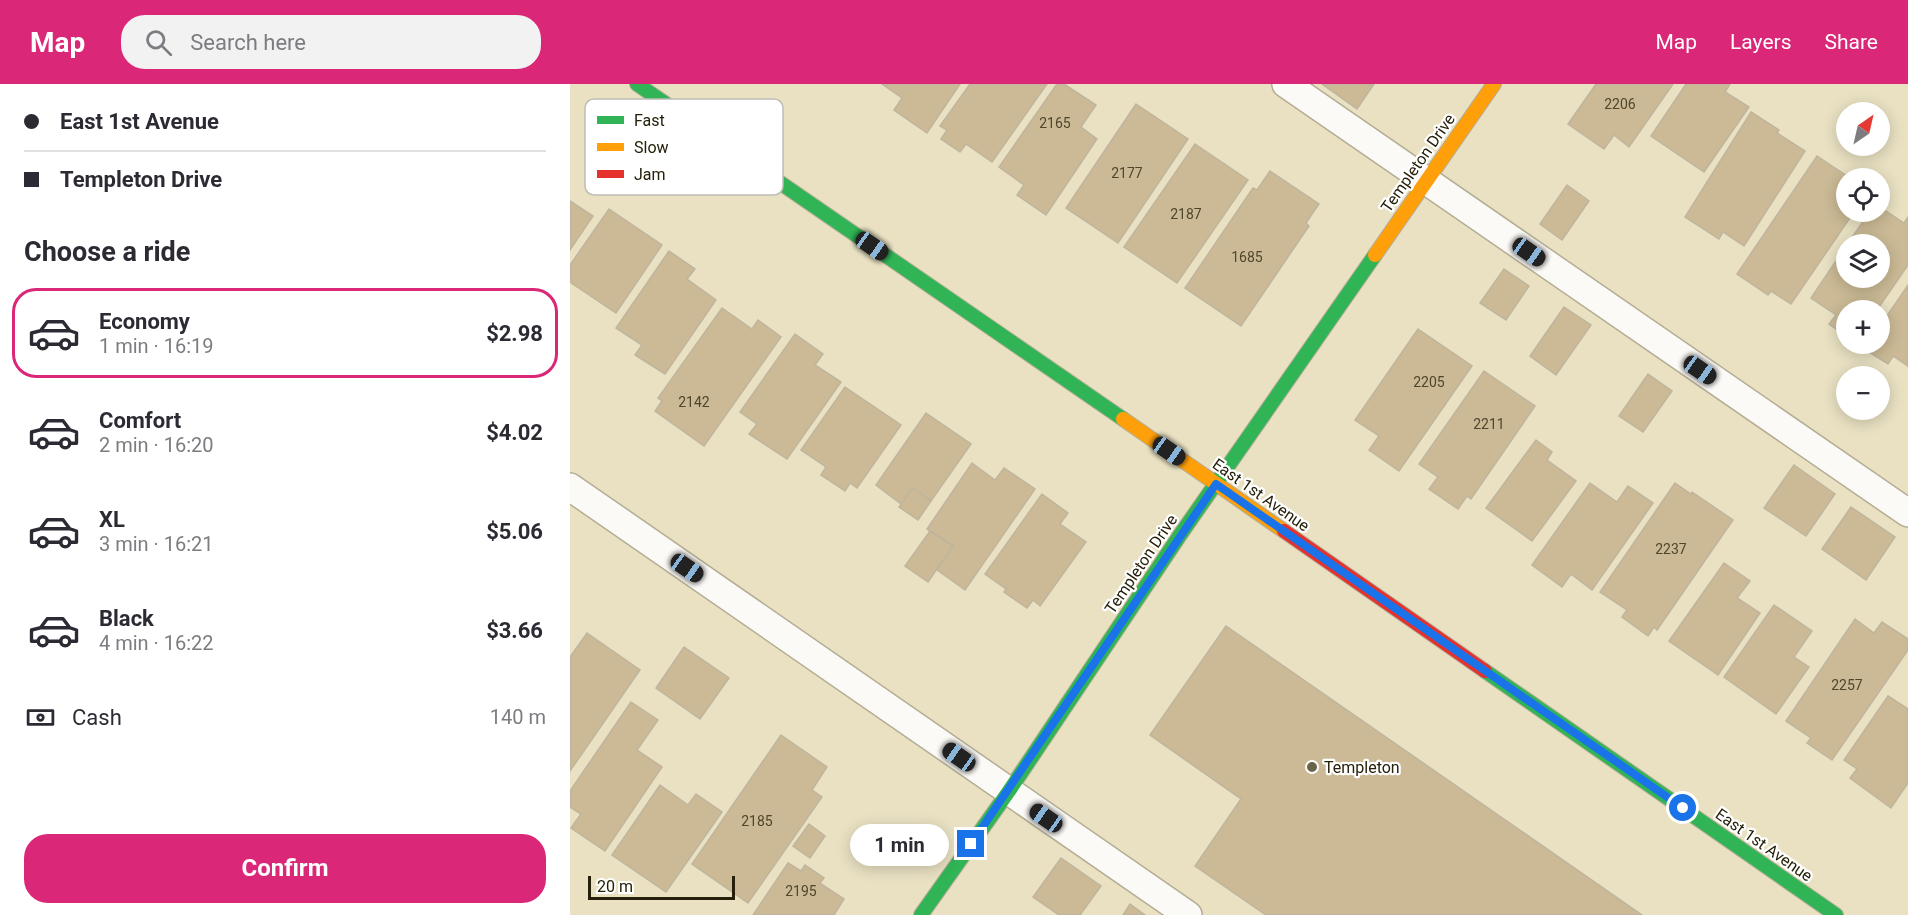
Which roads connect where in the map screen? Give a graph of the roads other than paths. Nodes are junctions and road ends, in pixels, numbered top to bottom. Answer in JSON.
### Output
{"nodes":[{"id":1,"x":637,"y":84,"type":"edge"},
{"id":2,"x":1286,"y":84,"type":"edge"},
{"id":3,"x":1494,"y":84,"type":"edge"},
{"id":4,"x":659,"y":99,"type":"edge"},
{"id":5,"x":1426,"y":180,"type":"junction"},
{"id":6,"x":783,"y":185,"type":"edge"},
{"id":7,"x":1216,"y":484,"type":"junction"},
{"id":8,"x":570,"y":487,"type":"edge"},
{"id":9,"x":1908,"y":513,"type":"edge"},
{"id":10,"x":1009,"y":791,"type":"junction"},
{"id":11,"x":921,"y":915,"type":"edge"},
{"id":12,"x":1188,"y":915,"type":"edge"},
{"id":13,"x":1836,"y":915,"type":"edge"}],
"edges":[{"from":1,"to":4,"type":"main road","name":"East 1st Avenue"},
{"from":2,"to":5,"type":"lane"},
{"from":3,"to":5,"type":"main road","name":"Templeton Drive"},
{"from":5,"to":7,"type":"main road","name":"Templeton Drive"},
{"from":5,"to":9,"type":"lane"},
{"from":6,"to":7,"type":"main road","name":"East 1st Avenue"},
{"from":7,"to":10,"type":"main road","name":"Templeton Drive"},
{"from":7,"to":13,"type":"main road","name":"East 1st Avenue"},
{"from":8,"to":10,"type":"lane"},
{"from":10,"to":11,"type":"main road","name":"Templeton Drive"},
{"from":10,"to":12,"type":"lane"}]}
